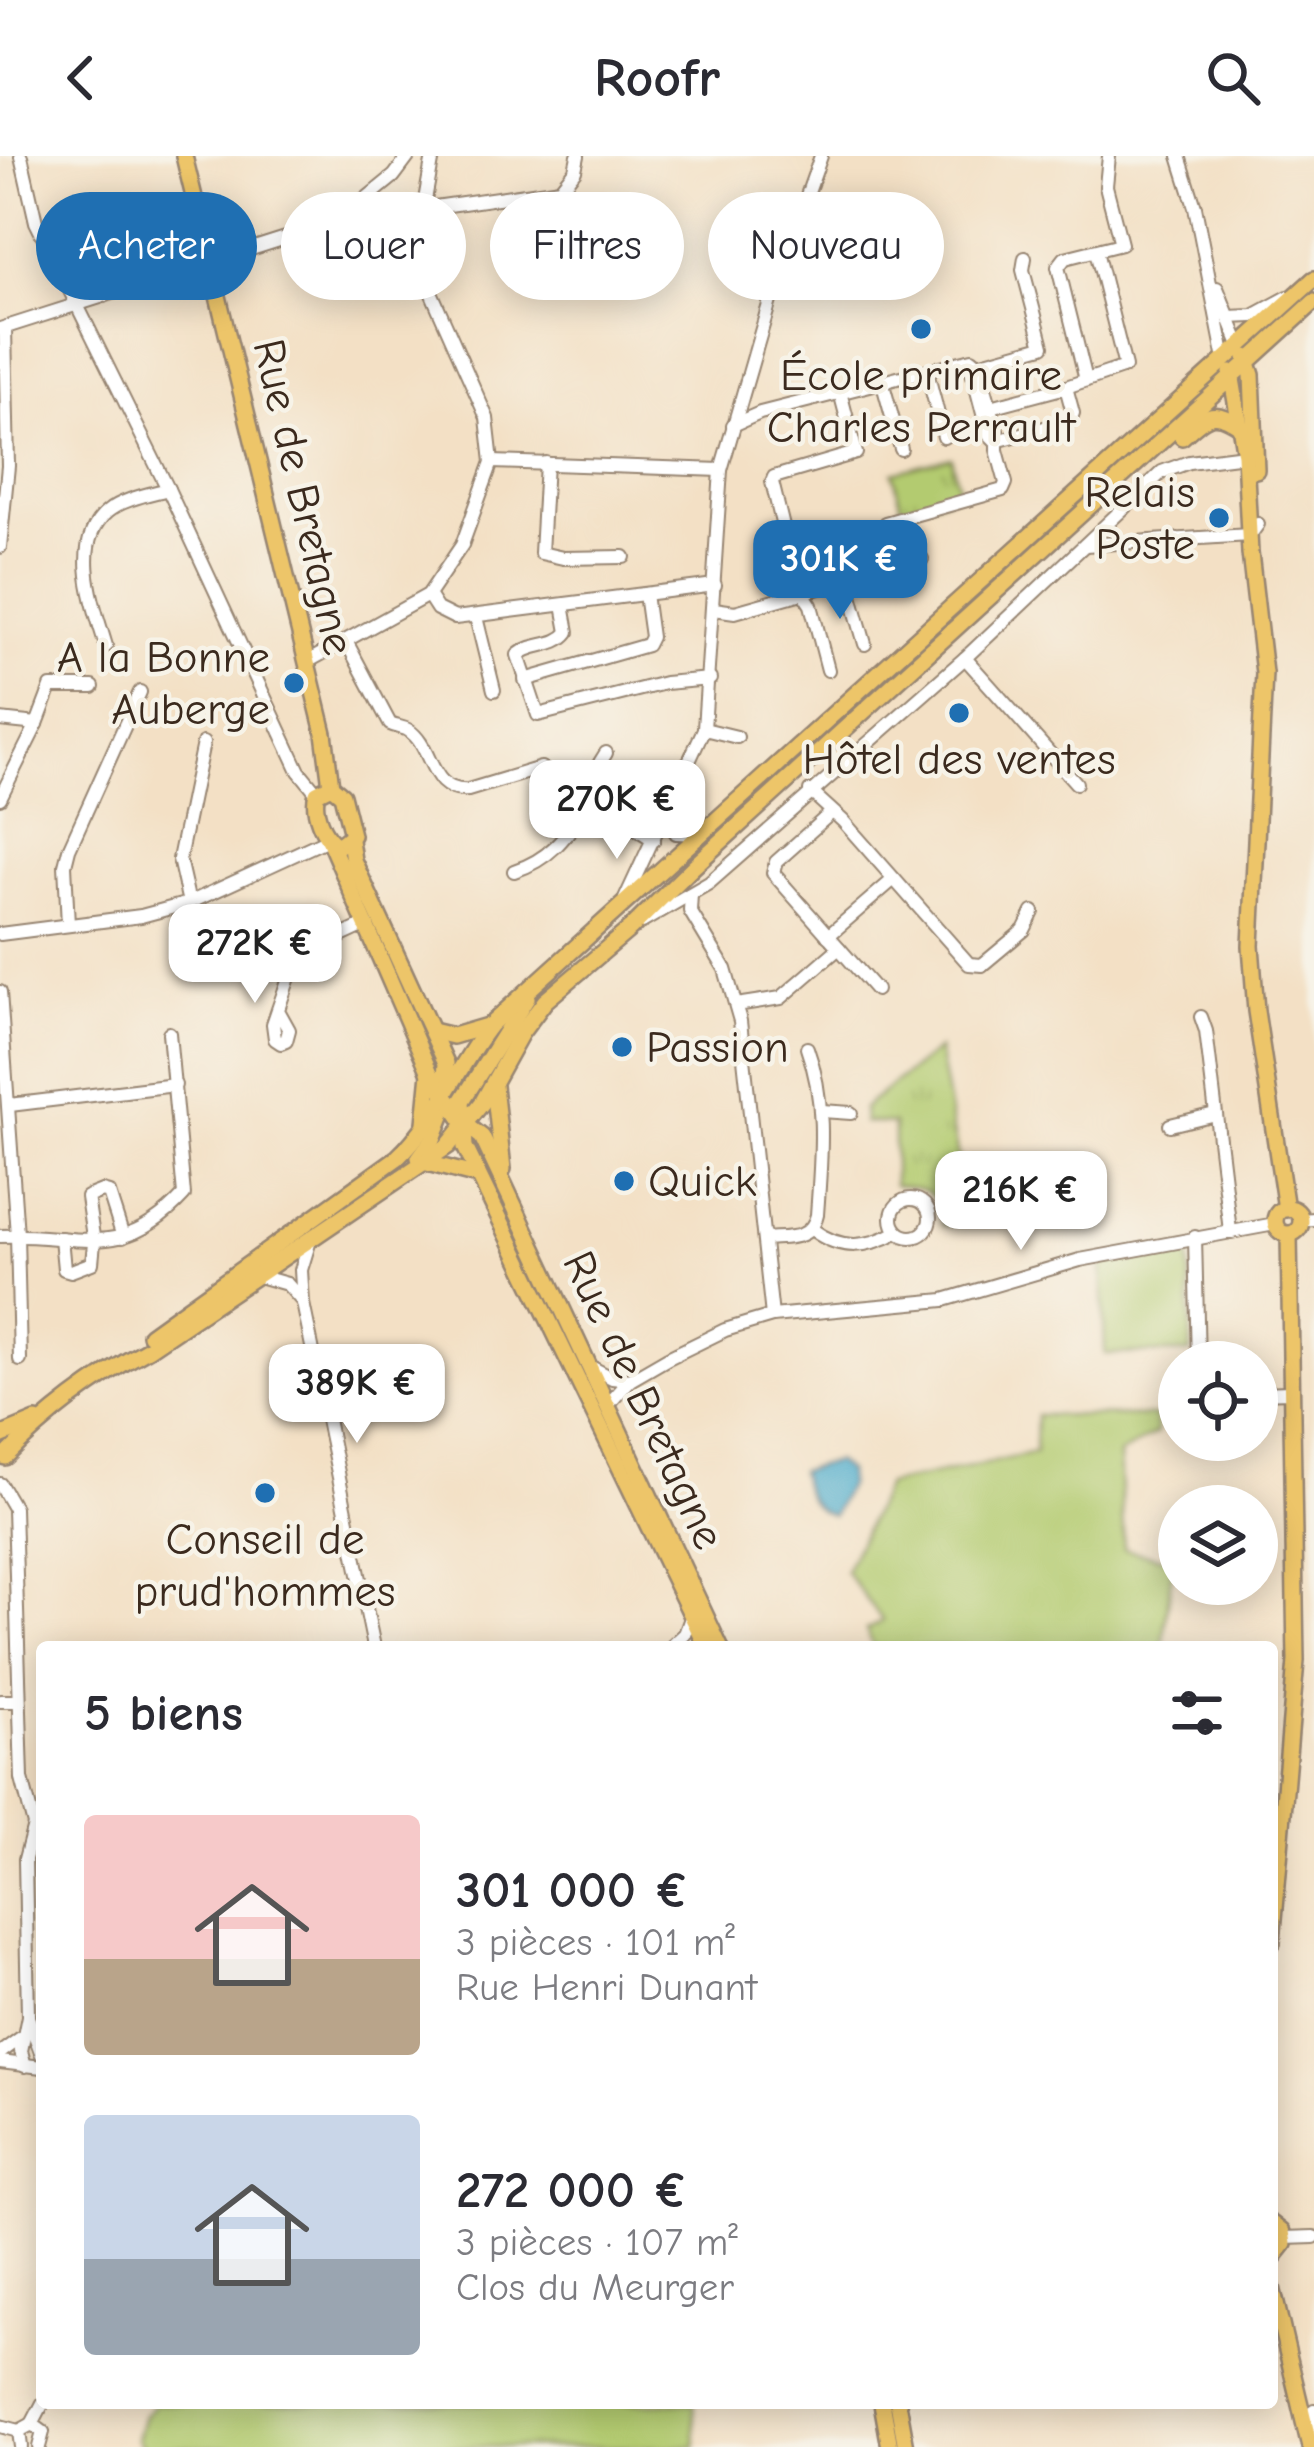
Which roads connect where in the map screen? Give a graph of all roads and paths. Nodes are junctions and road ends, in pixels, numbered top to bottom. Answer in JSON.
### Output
{"nodes":[{"id":1,"x":21,"y":156,"type":"edge"},
{"id":2,"x":184,"y":156,"type":"edge"},
{"id":3,"x":409,"y":156,"type":"edge"},
{"id":4,"x":433,"y":156,"type":"edge"},
{"id":5,"x":578,"y":156,"type":"edge"},
{"id":6,"x":821,"y":156,"type":"edge"},
{"id":7,"x":1108,"y":156,"type":"edge"},
{"id":8,"x":1179,"y":156,"type":"edge"},
{"id":9,"x":193,"y":192,"type":"edge"},
{"id":10,"x":425,"y":192,"type":"edge"},
{"id":11,"x":466,"y":203,"type":"edge"},
{"id":12,"x":257,"y":247,"type":"edge"},
{"id":13,"x":1096,"y":250,"type":"junction"},
{"id":14,"x":1025,"y":258,"type":"dead end"},
{"id":15,"x":1206,"y":258,"type":"junction"},
{"id":16,"x":1312,"y":285,"type":"edge"},
{"id":17,"x":93,"y":300,"type":"edge"},
{"id":18,"x":220,"y":300,"type":"edge"},
{"id":19,"x":435,"y":300,"type":"edge"},
{"id":20,"x":1314,"y":302,"type":"edge"},
{"id":21,"x":77,"y":305,"type":"junction"},
{"id":22,"x":1228,"y":317,"type":"junction"},
{"id":23,"x":2,"y":328,"type":"edge"},
{"id":24,"x":1247,"y":355,"type":"junction"},
{"id":25,"x":973,"y":362,"type":"junction"},
{"id":26,"x":1229,"y":368,"type":"junction"},
{"id":27,"x":927,"y":372,"type":"junction"},
{"id":28,"x":1086,"y":380,"type":"junction"},
{"id":29,"x":883,"y":382,"type":"junction"},
{"id":30,"x":1066,"y":387,"type":"junction"},
{"id":31,"x":840,"y":392,"type":"junction"},
{"id":32,"x":740,"y":403,"type":"junction"},
{"id":33,"x":1253,"y":406,"type":"junction"},
{"id":34,"x":991,"y":407,"type":"junction"},
{"id":35,"x":760,"y":413,"type":"junction"},
{"id":36,"x":733,"y":424,"type":"junction"},
{"id":37,"x":1240,"y":427,"type":"junction"},
{"id":38,"x":944,"y":437,"type":"dead end"},
{"id":39,"x":996,"y":441,"type":"junction"},
{"id":40,"x":902,"y":449,"type":"dead end"},
{"id":41,"x":1246,"y":455,"type":"junction"},
{"id":42,"x":491,"y":462,"type":"junction"},
{"id":43,"x":546,"y":463,"type":"junction"},
{"id":44,"x":721,"y":470,"type":"junction"},
{"id":45,"x":1130,"y":472,"type":"junction"},
{"id":46,"x":168,"y":489,"type":"junction"},
{"id":47,"x":1254,"y":529,"type":"junction"},
{"id":48,"x":1085,"y":545,"type":"junction"},
{"id":49,"x":0,"y":547,"type":"edge"},
{"id":50,"x":624,"y":557,"type":"dead end"},
{"id":51,"x":922,"y":560,"type":"dead end"},
{"id":52,"x":887,"y":570,"type":"junction"},
{"id":53,"x":847,"y":581,"type":"junction"},
{"id":54,"x":715,"y":586,"type":"junction"},
{"id":55,"x":645,"y":593,"type":"junction"},
{"id":56,"x":804,"y":594,"type":"junction"},
{"id":57,"x":428,"y":595,"type":"junction"},
{"id":58,"x":563,"y":605,"type":"junction"},
{"id":59,"x":714,"y":609,"type":"junction"},
{"id":60,"x":476,"y":617,"type":"junction"},
{"id":61,"x":346,"y":641,"type":"junction"},
{"id":62,"x":865,"y":644,"type":"dead end"},
{"id":63,"x":106,"y":646,"type":"dead end"},
{"id":64,"x":965,"y":658,"type":"junction"},
{"id":65,"x":307,"y":662,"type":"junction"},
{"id":66,"x":828,"y":670,"type":"dead end"},
{"id":67,"x":710,"y":679,"type":"junction"},
{"id":68,"x":525,"y":680,"type":"junction"},
{"id":69,"x":93,"y":688,"type":"dead end"},
{"id":70,"x":494,"y":690,"type":"dead end"},
{"id":71,"x":140,"y":692,"type":"dead end"},
{"id":72,"x":0,"y":720,"type":"edge"},
{"id":73,"x":37,"y":724,"type":"junction"},
{"id":74,"x":704,"y":729,"type":"junction"},
{"id":75,"x":737,"y":737,"type":"dead end"},
{"id":76,"x":202,"y":743,"type":"dead end"},
{"id":77,"x":606,"y":753,"type":"dead end"},
{"id":78,"x":1076,"y":783,"type":"dead end"},
{"id":79,"x":324,"y":789,"type":"junction"},
{"id":80,"x":810,"y":791,"type":"junction"},
{"id":81,"x":587,"y":797,"type":"junction"},
{"id":82,"x":0,"y":798,"type":"edge"},
{"id":83,"x":832,"y":812,"type":"junction"},
{"id":84,"x":666,"y":816,"type":"junction"},
{"id":85,"x":703,"y":834,"type":"junction"},
{"id":86,"x":329,"y":840,"type":"junction"},
{"id":87,"x":350,"y":840,"type":"junction"},
{"id":88,"x":654,"y":840,"type":"junction"},
{"id":89,"x":514,"y":871,"type":"dead end"},
{"id":90,"x":894,"y":878,"type":"junction"},
{"id":91,"x":691,"y":894,"type":"junction"},
{"id":92,"x":189,"y":903,"type":"junction"},
{"id":93,"x":622,"y":906,"type":"junction"},
{"id":94,"x":668,"y":907,"type":"junction"},
{"id":95,"x":1033,"y":912,"type":"dead end"},
{"id":96,"x":367,"y":924,"type":"junction"},
{"id":97,"x":697,"y":924,"type":"junction"},
{"id":98,"x":68,"y":925,"type":"junction"},
{"id":99,"x":631,"y":928,"type":"junction"},
{"id":100,"x":0,"y":934,"type":"edge"},
{"id":101,"x":828,"y":935,"type":"junction"},
{"id":102,"x":839,"y":948,"type":"junction"},
{"id":103,"x":535,"y":987,"type":"junction"},
{"id":104,"x":876,"y":990,"type":"dead end"},
{"id":105,"x":0,"y":992,"type":"edge"},
{"id":106,"x":736,"y":1005,"type":"junction"},
{"id":107,"x":1,"y":1008,"type":"edge"},
{"id":108,"x":279,"y":1012,"type":"dead end"},
{"id":109,"x":1201,"y":1017,"type":"dead end"},
{"id":110,"x":490,"y":1025,"type":"junction"},
{"id":111,"x":432,"y":1031,"type":"junction"},
{"id":112,"x":169,"y":1033,"type":"dead end"},
{"id":113,"x":807,"y":1048,"type":"dead end"},
{"id":114,"x":430,"y":1072,"type":"junction"},
{"id":115,"x":494,"y":1083,"type":"junction"},
{"id":116,"x":175,"y":1085,"type":"junction"},
{"id":117,"x":470,"y":1088,"type":"junction"},
{"id":118,"x":444,"y":1094,"type":"junction"},
{"id":119,"x":10,"y":1105,"type":"junction"},
{"id":120,"x":822,"y":1112,"type":"junction"},
{"id":121,"x":851,"y":1113,"type":"dead end"},
{"id":122,"x":1215,"y":1114,"type":"junction"},
{"id":123,"x":465,"y":1124,"type":"junction"},
{"id":124,"x":1170,"y":1125,"type":"dead end"},
{"id":125,"x":424,"y":1128,"type":"junction"},
{"id":126,"x":417,"y":1165,"type":"junction"},
{"id":127,"x":478,"y":1176,"type":"junction"},
{"id":128,"x":507,"y":1189,"type":"junction"},
{"id":129,"x":1286,"y":1208,"type":"junction"},
{"id":130,"x":1308,"y":1220,"type":"edge"},
{"id":131,"x":1282,"y":1229,"type":"junction"},
{"id":132,"x":813,"y":1230,"type":"junction"},
{"id":133,"x":1230,"y":1231,"type":"junction"},
{"id":134,"x":897,"y":1232,"type":"dead end"},
{"id":135,"x":17,"y":1235,"type":"junction"},
{"id":136,"x":312,"y":1235,"type":"junction"},
{"id":137,"x":0,"y":1236,"type":"edge"},
{"id":138,"x":61,"y":1238,"type":"junction"},
{"id":139,"x":123,"y":1238,"type":"junction"},
{"id":140,"x":1195,"y":1238,"type":"junction"},
{"id":141,"x":764,"y":1239,"type":"junction"},
{"id":142,"x":94,"y":1243,"type":"junction"},
{"id":143,"x":254,"y":1275,"type":"junction"},
{"id":144,"x":304,"y":1304,"type":"junction"},
{"id":145,"x":772,"y":1316,"type":"junction"},
{"id":146,"x":1197,"y":1341,"type":"edge"},
{"id":147,"x":20,"y":1360,"type":"dead end"},
{"id":148,"x":587,"y":1365,"type":"junction"},
{"id":149,"x":117,"y":1366,"type":"junction"},
{"id":150,"x":630,"y":1380,"type":"junction"},
{"id":151,"x":1278,"y":1392,"type":"edge"},
{"id":152,"x":1292,"y":1392,"type":"junction"},
{"id":153,"x":607,"y":1406,"type":"junction"},
{"id":154,"x":1,"y":1452,"type":"edge"},
{"id":155,"x":0,"y":1484,"type":"edge"},
{"id":156,"x":692,"y":1615,"type":"junction"},
{"id":157,"x":373,"y":1641,"type":"edge"},
{"id":158,"x":677,"y":1641,"type":"edge"},
{"id":159,"x":704,"y":1641,"type":"edge"},
{"id":160,"x":717,"y":1641,"type":"edge"},
{"id":161,"x":0,"y":1701,"type":"edge"},
{"id":162,"x":19,"y":1701,"type":"junction"},
{"id":163,"x":36,"y":1821,"type":"edge"},
{"id":164,"x":36,"y":1830,"type":"edge"},
{"id":165,"x":1278,"y":1872,"type":"edge"},
{"id":166,"x":28,"y":2016,"type":"junction"},
{"id":167,"x":36,"y":2038,"type":"edge"},
{"id":168,"x":21,"y":2044,"type":"junction"},
{"id":169,"x":36,"y":2052,"type":"edge"},
{"id":170,"x":2,"y":2055,"type":"edge"},
{"id":171,"x":26,"y":2066,"type":"junction"},
{"id":172,"x":36,"y":2067,"type":"edge"},
{"id":173,"x":1278,"y":2231,"type":"edge"},
{"id":174,"x":1314,"y":2236,"type":"edge"},
{"id":175,"x":1284,"y":2238,"type":"junction"},
{"id":176,"x":1278,"y":2254,"type":"edge"},
{"id":177,"x":1278,"y":2311,"type":"edge"},
{"id":178,"x":38,"y":2409,"type":"edge"},
{"id":179,"x":883,"y":2409,"type":"edge"},
{"id":180,"x":899,"y":2409,"type":"edge"},
{"id":181,"x":1314,"y":2410,"type":"edge"},
{"id":182,"x":0,"y":2426,"type":"edge"},
{"id":183,"x":25,"y":2427,"type":"junction"},
{"id":184,"x":21,"y":2447,"type":"edge"},
{"id":185,"x":39,"y":2447,"type":"edge"},
{"id":186,"x":890,"y":2447,"type":"edge"},
{"id":187,"x":906,"y":2447,"type":"edge"},
{"id":188,"x":1312,"y":2447,"type":"edge"}],
"edges":[{"from":1,"to":21,"type":"street"},
{"from":2,"to":9,"type":"main road","name":"Rue de Bretagne"},
{"from":3,"to":12,"type":"street"},
{"from":4,"to":10,"type":"street"},
{"from":5,"to":11,"type":"street"},
{"from":6,"to":32,"type":"street"},
{"from":7,"to":13,"type":"street"},
{"from":8,"to":15,"type":"street"},
{"from":13,"to":28,"type":"street"},
{"from":13,"to":28,"type":"street"},
{"from":14,"to":25,"type":"street"},
{"from":15,"to":22,"type":"street"},
{"from":15,"to":26,"type":"street"},
{"from":16,"to":22,"type":"street"},
{"from":16,"to":24,"type":"main road"},
{"from":17,"to":21,"type":"street"},
{"from":18,"to":65,"type":"main road","name":"Rue de Bretagne"},
{"from":19,"to":42,"type":"street"},
{"from":20,"to":24,"type":"main road"},
{"from":21,"to":23,"type":"street"},
{"from":21,"to":46,"type":"street"},
{"from":22,"to":24,"type":"street"},
{"from":23,"to":49,"type":"street"},
{"from":24,"to":26,"type":"main road"},
{"from":24,"to":33,"type":"main road"},
{"from":25,"to":27,"type":"street"},
{"from":25,"to":34,"type":"street"},
{"from":25,"to":39,"type":"street"},
{"from":26,"to":33,"type":"main road"},
{"from":26,"to":37,"type":"main road"},
{"from":26,"to":45,"type":"main road"},
{"from":26,"to":85,"type":"main road"},
{"from":27,"to":29,"type":"street"},
{"from":27,"to":38,"type":"street"},
{"from":28,"to":30,"type":"street"},
{"from":29,"to":31,"type":"street"},
{"from":29,"to":40,"type":"street"},
{"from":30,"to":34,"type":"street"},
{"from":30,"to":39,"type":"street"},
{"from":31,"to":35,"type":"street"},
{"from":31,"to":56,"type":"street"},
{"from":32,"to":35,"type":"street"},
{"from":32,"to":36,"type":"street"},
{"from":33,"to":47,"type":"main road"},
{"from":34,"to":39,"type":"street"},
{"from":35,"to":36,"type":"street"},
{"from":36,"to":44,"type":"street"},
{"from":37,"to":41,"type":"main road"},
{"from":37,"to":45,"type":"main road"},
{"from":39,"to":52,"type":"street"},
{"from":41,"to":47,"type":"main road"},
{"from":41,"to":48,"type":"street"},
{"from":42,"to":43,"type":"street"},
{"from":42,"to":57,"type":"street"},
{"from":43,"to":44,"type":"street"},
{"from":43,"to":50,"type":"street"},
{"from":44,"to":54,"type":"street"},
{"from":45,"to":99,"type":"main road"},
{"from":46,"to":63,"type":"street"},
{"from":46,"to":79,"type":"street"},
{"from":47,"to":48,"type":"street"},
{"from":47,"to":129,"type":"main road"},
{"from":48,"to":64,"type":"street"},
{"from":51,"to":52,"type":"street"},
{"from":52,"to":53,"type":"street"},
{"from":53,"to":56,"type":"street"},
{"from":53,"to":62,"type":"street"},
{"from":54,"to":55,"type":"street"},
{"from":54,"to":59,"type":"street"},
{"from":55,"to":58,"type":"street"},
{"from":55,"to":68,"type":"street"},
{"from":56,"to":59,"type":"street"},
{"from":56,"to":66,"type":"street"},
{"from":57,"to":60,"type":"street"},
{"from":57,"to":61,"type":"street"},
{"from":58,"to":60,"type":"street"},
{"from":58,"to":68,"type":"street"},
{"from":59,"to":67,"type":"street"},
{"from":60,"to":70,"type":"street"},
{"from":61,"to":65,"type":"street"},
{"from":61,"to":81,"type":"street"},
{"from":64,"to":78,"type":"street"},
{"from":64,"to":80,"type":"street"},
{"from":65,"to":79,"type":"main road","name":"Rue de Bretagne"},
{"from":67,"to":68,"type":"street"},
{"from":67,"to":74,"type":"street"},
{"from":69,"to":73,"type":"street"},
{"from":71,"to":98,"type":"street"},
{"from":72,"to":73,"type":"street"},
{"from":73,"to":82,"type":"street"},
{"from":74,"to":75,"type":"street"},
{"from":74,"to":84,"type":"street"},
{"from":76,"to":92,"type":"street"},
{"from":77,"to":81,"type":"street"},
{"from":79,"to":86,"type":"main road","name":"Rue de Bretagne"},
{"from":79,"to":87,"type":"main road","name":"Rue de Bretagne"},
{"from":80,"to":83,"type":"street"},
{"from":80,"to":91,"type":"street"},
{"from":81,"to":88,"type":"street"},
{"from":81,"to":89,"type":"street"},
{"from":83,"to":90,"type":"street"},
{"from":83,"to":101,"type":"street"},
{"from":84,"to":85,"type":"street"},
{"from":84,"to":88,"type":"street"},
{"from":85,"to":93,"type":"main road"},
{"from":86,"to":87,"type":"main road"},
{"from":86,"to":92,"type":"street"},
{"from":86,"to":96,"type":"main road","name":"Rue de Bretagne"},
{"from":87,"to":111,"type":"main road","name":"Rue de Bretagne"},
{"from":88,"to":93,"type":"street"},
{"from":90,"to":95,"type":"street"},
{"from":90,"to":101,"type":"street"},
{"from":91,"to":94,"type":"street"},
{"from":91,"to":97,"type":"street"},
{"from":92,"to":98,"type":"street"},
{"from":93,"to":103,"type":"main road"},
{"from":94,"to":97,"type":"street"},
{"from":94,"to":99,"type":"street"},
{"from":96,"to":108,"type":"street"},
{"from":96,"to":114,"type":"main road","name":"Rue de Bretagne"},
{"from":97,"to":106,"type":"street"},
{"from":98,"to":100,"type":"street"},
{"from":99,"to":115,"type":"main road"},
{"from":101,"to":102,"type":"street"},
{"from":102,"to":104,"type":"street"},
{"from":102,"to":106,"type":"street"},
{"from":103,"to":110,"type":"main road"},
{"from":103,"to":117,"type":"main road"},
{"from":105,"to":107,"type":"street"},
{"from":106,"to":141,"type":"street"},
{"from":107,"to":119,"type":"street"},
{"from":109,"to":122,"type":"street"},
{"from":110,"to":111,"type":"main road"},
{"from":110,"to":118,"type":"main road"},
{"from":111,"to":118,"type":"main road","name":"Rue de Bretagne"},
{"from":112,"to":116,"type":"street"},
{"from":113,"to":120,"type":"street"},
{"from":114,"to":118,"type":"main road","name":"Rue de Bretagne"},
{"from":114,"to":125,"type":"main road"},
{"from":115,"to":117,"type":"main road"},
{"from":115,"to":123,"type":"main road"},
{"from":115,"to":128,"type":"main road"},
{"from":116,"to":119,"type":"street"},
{"from":116,"to":139,"type":"street"},
{"from":117,"to":118,"type":"main road"},
{"from":117,"to":123,"type":"main road"},
{"from":118,"to":123,"type":"main road","name":"Rue de Bretagne"},
{"from":118,"to":125,"type":"main road"},
{"from":118,"to":126,"type":"main road"},
{"from":119,"to":135,"type":"street"},
{"from":120,"to":121,"type":"street"},
{"from":120,"to":132,"type":"street"},
{"from":122,"to":124,"type":"street"},
{"from":122,"to":133,"type":"street"},
{"from":123,"to":126,"type":"main road"},
{"from":123,"to":127,"type":"main road","name":"Rue de Bretagne"},
{"from":123,"to":128,"type":"main road","name":"Rue de Bretagne"},
{"from":125,"to":149,"type":"main road"},
{"from":126,"to":127,"type":"main road"},
{"from":126,"to":136,"type":"main road"},
{"from":127,"to":156,"type":"main road","name":"Rue de Bretagne"},
{"from":128,"to":148,"type":"main road","name":"Rue de Bretagne"},
{"from":129,"to":130,"type":"main road"},
{"from":129,"to":131,"type":"main road"},
{"from":130,"to":131,"type":"main road"},
{"from":131,"to":133,"type":"street"},
{"from":131,"to":152,"type":"main road"},
{"from":132,"to":134,"type":"street"},
{"from":132,"to":141,"type":"street"},
{"from":133,"to":140,"type":"street"},
{"from":135,"to":137,"type":"street"},
{"from":135,"to":138,"type":"street"},
{"from":135,"to":147,"type":"street"},
{"from":136,"to":143,"type":"main road"},
{"from":136,"to":144,"type":"street"},
{"from":138,"to":142,"type":"street"},
{"from":138,"to":142,"type":"street"},
{"from":139,"to":142,"type":"street"},
{"from":139,"to":142,"type":"street"},
{"from":140,"to":145,"type":"street"},
{"from":140,"to":146,"type":"street"},
{"from":141,"to":145,"type":"street"},
{"from":143,"to":144,"type":"street"},
{"from":143,"to":149,"type":"main road"},
{"from":144,"to":157,"type":"street"},
{"from":145,"to":150,"type":"street"},
{"from":148,"to":150,"type":"street"},
{"from":148,"to":153,"type":"main road","name":"Rue de Bretagne"},
{"from":149,"to":154,"type":"main road"},
{"from":150,"to":153,"type":"street"},
{"from":151,"to":152,"type":"street"},
{"from":152,"to":165,"type":"main road"},
{"from":153,"to":160,"type":"main road","name":"Rue de Bretagne"},
{"from":155,"to":162,"type":"street"},
{"from":156,"to":158,"type":"street"},
{"from":156,"to":159,"type":"main road","name":"Rue de Bretagne"},
{"from":161,"to":162,"type":"street"},
{"from":162,"to":163,"type":"street"},
{"from":164,"to":166,"type":"street"},
{"from":166,"to":167,"type":"street"},
{"from":166,"to":168,"type":"street"},
{"from":168,"to":169,"type":"street"},
{"from":168,"to":170,"type":"street"},
{"from":168,"to":171,"type":"street"},
{"from":170,"to":171,"type":"street"},
{"from":171,"to":172,"type":"street"},
{"from":173,"to":175,"type":"main road"},
{"from":174,"to":175,"type":"street"},
{"from":175,"to":176,"type":"main road"},
{"from":177,"to":188,"type":"main road"},
{"from":178,"to":183,"type":"street"},
{"from":179,"to":186,"type":"main road"},
{"from":180,"to":187,"type":"main road"},
{"from":181,"to":188,"type":"street"},
{"from":182,"to":183,"type":"street"},
{"from":183,"to":184,"type":"street"},
{"from":183,"to":185,"type":"street"}]}
